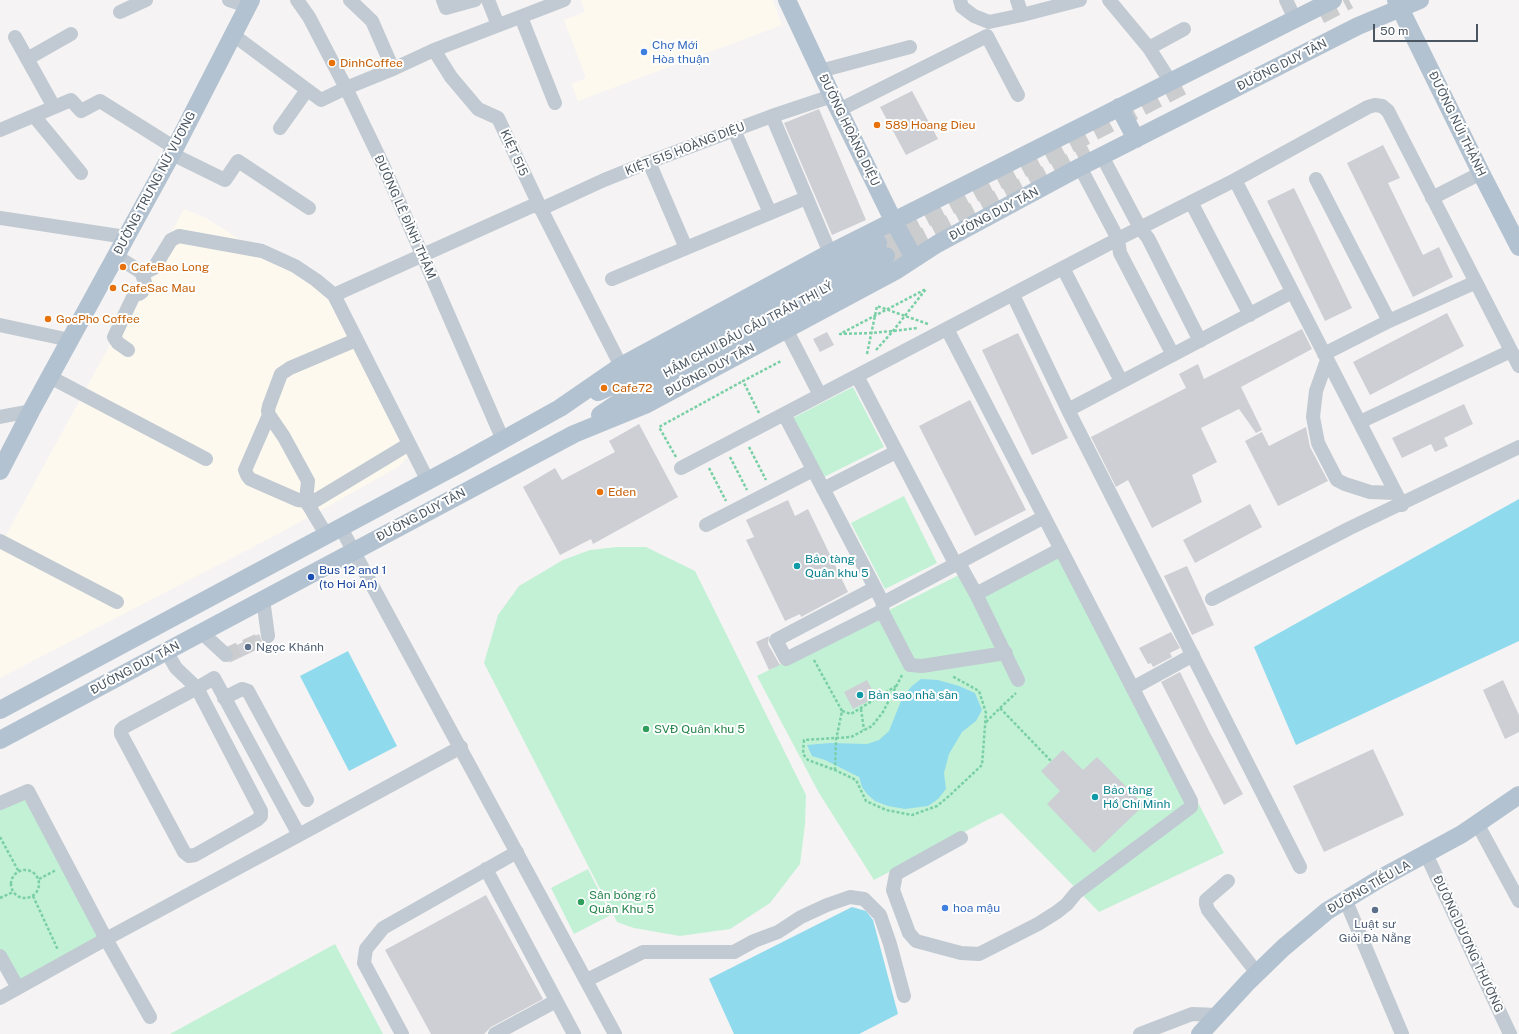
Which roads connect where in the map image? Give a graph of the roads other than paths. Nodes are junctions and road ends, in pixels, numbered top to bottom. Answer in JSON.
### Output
{"nodes":[{"id":1,"x":146,"y":0,"type":"edge"},
{"id":2,"x":229,"y":0,"type":"edge"},
{"id":3,"x":297,"y":0,"type":"edge"},
{"id":4,"x":350,"y":0,"type":"edge"},
{"id":5,"x":443,"y":0,"type":"edge"},
{"id":6,"x":475,"y":0,"type":"edge"},
{"id":7,"x":488,"y":0,"type":"edge"},
{"id":8,"x":564,"y":0,"type":"edge"},
{"id":9,"x":787,"y":0,"type":"edge"},
{"id":10,"x":960,"y":0,"type":"edge"},
{"id":11,"x":1018,"y":0,"type":"edge"},
{"id":12,"x":1080,"y":0,"type":"edge"},
{"id":13,"x":1109,"y":0,"type":"edge"},
{"id":14,"x":1286,"y":0,"type":"edge"},
{"id":15,"x":1333,"y":0,"type":"tunnel mouth"},
{"id":16,"x":1420,"y":0,"type":"edge"},
{"id":17,"x":249,"y":3,"type":"edge"},
{"id":18,"x":1398,"y":4,"type":"edge"},
{"id":19,"x":120,"y":12,"type":"dead end"},
{"id":20,"x":1022,"y":15,"type":"junction"},
{"id":21,"x":521,"y":17,"type":"junction"},
{"id":22,"x":1295,"y":19,"type":"junction"},
{"id":23,"x":498,"y":25,"type":"junction"},
{"id":24,"x":1184,"y":29,"type":"dead end"},
{"id":25,"x":71,"y":34,"type":"dead end"},
{"id":26,"x":232,"y":34,"type":"junction"},
{"id":27,"x":15,"y":37,"type":"dead end"},
{"id":28,"x":910,"y":47,"type":"dead end"},
{"id":29,"x":1149,"y":48,"type":"junction"},
{"id":30,"x":434,"y":50,"type":"junction"},
{"id":31,"x":27,"y":59,"type":"junction"},
{"id":32,"x":392,"y":69,"type":"junction"},
{"id":33,"x":820,"y":71,"type":"junction"},
{"id":34,"x":1170,"y":82,"type":"junction"},
{"id":35,"x":346,"y":88,"type":"junction"},
{"id":36,"x":307,"y":90,"type":"junction"},
{"id":37,"x":1018,"y":95,"type":"dead end"},
{"id":38,"x":555,"y":103,"type":"dead end"},
{"id":39,"x":835,"y":103,"type":"junction"},
{"id":40,"x":54,"y":107,"type":"junction"},
{"id":41,"x":1119,"y":107,"type":"junction"},
{"id":42,"x":34,"y":116,"type":"junction"},
{"id":43,"x":772,"y":116,"type":"junction"},
{"id":44,"x":280,"y":128,"type":"dead end"},
{"id":45,"x":0,"y":130,"type":"edge"},
{"id":46,"x":734,"y":130,"type":"junction"},
{"id":47,"x":1136,"y":139,"type":"junction"},
{"id":48,"x":173,"y":151,"type":"junction"},
{"id":49,"x":1102,"y":156,"type":"junction"},
{"id":50,"x":649,"y":162,"type":"junction"},
{"id":51,"x":1080,"y":167,"type":"junction"},
{"id":52,"x":82,"y":173,"type":"dead end"},
{"id":53,"x":1481,"y":173,"type":"junction"},
{"id":54,"x":1316,"y":179,"type":"dead end"},
{"id":55,"x":1235,"y":180,"type":"junction"},
{"id":56,"x":806,"y":198,"type":"junction"},
{"id":57,"x":1432,"y":198,"type":"junction"},
{"id":58,"x":1191,"y":202,"type":"junction"},
{"id":59,"x":309,"y":208,"type":"dead end"},
{"id":60,"x":541,"y":209,"type":"junction"},
{"id":61,"x":770,"y":213,"type":"junction"},
{"id":62,"x":0,"y":218,"type":"edge"},
{"id":63,"x":893,"y":220,"type":"junction"},
{"id":64,"x":1140,"y":228,"type":"junction"},
{"id":65,"x":126,"y":237,"type":"junction"},
{"id":66,"x":1118,"y":239,"type":"junction"},
{"id":67,"x":1519,"y":247,"type":"edge"},
{"id":68,"x":686,"y":248,"type":"junction"},
{"id":69,"x":830,"y":253,"type":"junction"},
{"id":70,"x":116,"y":256,"type":"junction"},
{"id":71,"x":422,"y":256,"type":"junction"},
{"id":72,"x":914,"y":258,"type":"junction"},
{"id":73,"x":1063,"y":268,"type":"junction"},
{"id":74,"x":141,"y":272,"type":"junction"},
{"id":75,"x":612,"y":279,"type":"dead end"},
{"id":76,"x":1476,"y":282,"type":"junction"},
{"id":77,"x":1292,"y":292,"type":"junction"},
{"id":78,"x":334,"y":295,"type":"junction"},
{"id":79,"x":1012,"y":295,"type":"junction"},
{"id":80,"x":1250,"y":315,"type":"junction"},
{"id":81,"x":1389,"y":322,"type":"junction"},
{"id":82,"x":0,"y":325,"type":"edge"},
{"id":83,"x":786,"y":329,"type":"junction"},
{"id":84,"x":947,"y":329,"type":"junction"},
{"id":85,"x":70,"y":340,"type":"junction"},
{"id":86,"x":356,"y":340,"type":"junction"},
{"id":87,"x":1200,"y":341,"type":"junction"},
{"id":88,"x":128,"y":350,"type":"dead end"},
{"id":89,"x":1511,"y":351,"type":"junction"},
{"id":90,"x":1173,"y":355,"type":"junction"},
{"id":91,"x":1326,"y":357,"type":"junction"},
{"id":92,"x":620,"y":366,"type":"junction"},
{"id":93,"x":1519,"y":366,"type":"edge"},
{"id":94,"x":857,"y":376,"type":"junction"},
{"id":95,"x":50,"y":377,"type":"junction"},
{"id":96,"x":1121,"y":381,"type":"junction"},
{"id":97,"x":820,"y":395,"type":"junction"},
{"id":98,"x":560,"y":408,"type":"junction"},
{"id":99,"x":31,"y":410,"type":"junction"},
{"id":100,"x":1068,"y":410,"type":"junction"},
{"id":101,"x":784,"y":414,"type":"junction"},
{"id":102,"x":269,"y":416,"type":"junction"},
{"id":103,"x":0,"y":417,"type":"edge"},
{"id":104,"x":1360,"y":422,"type":"junction"},
{"id":105,"x":574,"y":434,"type":"junction"},
{"id":106,"x":503,"y":440,"type":"junction"},
{"id":107,"x":409,"y":444,"type":"junction"},
{"id":108,"x":1519,"y":447,"type":"edge"},
{"id":109,"x":896,"y":452,"type":"junction"},
{"id":110,"x":206,"y":458,"type":"dead end"},
{"id":111,"x":681,"y":468,"type":"road end"},
{"id":112,"x":813,"y":470,"type":"junction"},
{"id":113,"x":0,"y":471,"type":"edge"},
{"id":114,"x":428,"y":481,"type":"junction"},
{"id":115,"x":823,"y":489,"type":"junction"},
{"id":116,"x":1399,"y":499,"type":"junction"},
{"id":117,"x":307,"y":503,"type":"junction"},
{"id":118,"x":1044,"y":517,"type":"junction"},
{"id":119,"x":706,"y":525,"type":"dead end"},
{"id":120,"x":334,"y":532,"type":"junction"},
{"id":121,"x":0,"y":541,"type":"edge"},
{"id":122,"x":1061,"y":549,"type":"junction"},
{"id":123,"x":354,"y":551,"type":"junction"},
{"id":124,"x":956,"y":565,"type":"junction"},
{"id":125,"x":875,"y":588,"type":"junction"},
{"id":126,"x":976,"y":594,"type":"junction"},
{"id":127,"x":264,"y":599,"type":"junction"},
{"id":128,"x":1212,"y":600,"type":"dead end"},
{"id":129,"x":118,"y":602,"type":"dead end"},
{"id":130,"x":882,"y":607,"type":"junction"},
{"id":131,"x":201,"y":632,"type":"junction"},
{"id":132,"x":268,"y":636,"type":"dead end"},
{"id":133,"x":166,"y":651,"type":"junction"},
{"id":134,"x":1006,"y":653,"type":"junction"},
{"id":135,"x":1193,"y":655,"type":"junction"},
{"id":136,"x":226,"y":656,"type":"dead end"},
{"id":137,"x":1018,"y":680,"type":"road end"},
{"id":138,"x":197,"y":688,"type":"junction"},
{"id":139,"x":1133,"y":688,"type":"junction"},
{"id":140,"x":224,"y":698,"type":"junction"},
{"id":141,"x":0,"y":710,"type":"edge"},
{"id":142,"x":0,"y":740,"type":"edge"},
{"id":143,"x":461,"y":747,"type":"junction"},
{"id":144,"x":1519,"y":795,"type":"edge"},
{"id":145,"x":307,"y":800,"type":"dead end"},
{"id":146,"x":0,"y":804,"type":"edge"},
{"id":147,"x":1478,"y":824,"type":"junction"},
{"id":148,"x":299,"y":836,"type":"junction"},
{"id":149,"x":961,"y":838,"type":"dead end"},
{"id":150,"x":517,"y":852,"type":"junction"},
{"id":151,"x":1426,"y":854,"type":"junction"},
{"id":152,"x":1300,"y":866,"type":"dead end"},
{"id":153,"x":486,"y":869,"type":"junction"},
{"id":154,"x":1228,"y":881,"type":"dead end"},
{"id":155,"x":1345,"y":899,"type":"junction"},
{"id":156,"x":1519,"y":901,"type":"edge"},
{"id":157,"x":106,"y":938,"type":"junction"},
{"id":158,"x":0,"y":956,"type":"edge"},
{"id":159,"x":1257,"y":973,"type":"junction"},
{"id":160,"x":587,"y":980,"type":"junction"},
{"id":161,"x":18,"y":988,"type":"junction"},
{"id":162,"x":904,"y":996,"type":"dead end"},
{"id":163,"x":0,"y":998,"type":"edge"},
{"id":164,"x":556,"y":1001,"type":"junction"},
{"id":165,"x":1218,"y":1015,"type":"junction"},
{"id":166,"x":150,"y":1017,"type":"dead end"},
{"id":167,"x":402,"y":1034,"type":"edge"},
{"id":168,"x":495,"y":1034,"type":"edge"},
{"id":169,"x":574,"y":1034,"type":"edge"},
{"id":170,"x":615,"y":1034,"type":"edge"},
{"id":171,"x":1140,"y":1034,"type":"edge"},
{"id":172,"x":1200,"y":1034,"type":"edge"},
{"id":173,"x":1402,"y":1034,"type":"edge"},
{"id":174,"x":1510,"y":1034,"type":"edge"}],
"edges":[{"from":1,"to":19,"type":"street"},
{"from":2,"to":17,"type":"street"},
{"from":3,"to":35,"type":"street","name":"ĐƯỜNG LÊ ĐÌNH THÂM"},
{"from":4,"to":32,"type":"street"},
{"from":5,"to":6,"type":"street"},
{"from":7,"to":23,"type":"street"},
{"from":8,"to":21,"type":"street"},
{"from":9,"to":33,"type":"main road","name":"ĐƯỜNG HOÀNG DIỆU"},
{"from":10,"to":20,"type":"street"},
{"from":11,"to":20,"type":"street"},
{"from":12,"to":20,"type":"street"},
{"from":13,"to":29,"type":"street"},
{"from":14,"to":22,"type":"street"},
{"from":15,"to":22,"type":"main road"},
{"from":16,"to":18,"type":"main road","name":"ĐƯỜNG DUY TÂN"},
{"from":17,"to":26,"type":"main road","name":"ĐƯỜNG TRƯNG NỮ VƯƠNG"},
{"from":18,"to":47,"type":"main road","name":"ĐƯỜNG DUY TÂN"},
{"from":18,"to":53,"type":"main road","name":"ĐƯỜNG NÚI THÀNH"},
{"from":21,"to":23,"type":"street"},
{"from":21,"to":38,"type":"street"},
{"from":22,"to":34,"type":"main road"},
{"from":23,"to":30,"type":"street"},
{"from":24,"to":29,"type":"street"},
{"from":25,"to":31,"type":"street"},
{"from":26,"to":36,"type":"street"},
{"from":26,"to":48,"type":"main road","name":"ĐƯỜNG TRƯNG NỮ VƯƠNG"},
{"from":27,"to":31,"type":"street"},
{"from":28,"to":33,"type":"street"},
{"from":29,"to":34,"type":"street"},
{"from":30,"to":32,"type":"street"},
{"from":30,"to":60,"type":"street","name":"KIỆT 515"},
{"from":31,"to":40,"type":"street"},
{"from":32,"to":35,"type":"street"},
{"from":33,"to":39,"type":"main road","name":"ĐƯỜNG HOÀNG DIỆU"},
{"from":34,"to":41,"type":"main road"},
{"from":35,"to":36,"type":"street"},
{"from":35,"to":71,"type":"street","name":"ĐƯỜNG LÊ ĐÌNH THÂM"},
{"from":36,"to":44,"type":"street"},
{"from":37,"to":39,"type":"street","name":"KIỆT 515 HOÀNG DIỆU"},
{"from":39,"to":43,"type":"street","name":"KIỆT 515 HOÀNG DIỆU"},
{"from":39,"to":63,"type":"main road","name":"ĐƯỜNG HOÀNG DIỆU"},
{"from":40,"to":42,"type":"street"},
{"from":40,"to":48,"type":"street"},
{"from":41,"to":47,"type":"main road"},
{"from":41,"to":63,"type":"main road"},
{"from":42,"to":45,"type":"street"},
{"from":42,"to":52,"type":"street"},
{"from":43,"to":46,"type":"street","name":"KIỆT 515 HOÀNG DIỆU"},
{"from":43,"to":56,"type":"street"},
{"from":46,"to":50,"type":"street","name":"KIỆT 515 HOÀNG DIỆU"},
{"from":46,"to":61,"type":"street"},
{"from":47,"to":49,"type":"main road","name":"ĐƯỜNG DUY TÂN"},
{"from":48,"to":59,"type":"street"},
{"from":48,"to":65,"type":"main road","name":"ĐƯỜNG TRƯNG NỮ VƯƠNG"},
{"from":49,"to":51,"type":"main road","name":"ĐƯỜNG DUY TÂN"},
{"from":49,"to":64,"type":"street"},
{"from":50,"to":60,"type":"street","name":"KIỆT 515 HOÀNG DIỆU"},
{"from":50,"to":68,"type":"street"},
{"from":51,"to":66,"type":"street"},
{"from":51,"to":72,"type":"main road","name":"ĐƯỜNG DUY TÂN"},
{"from":53,"to":57,"type":"street"},
{"from":53,"to":67,"type":"main road","name":"ĐƯỜNG NÚI THÀNH"},
{"from":54,"to":81,"type":"street"},
{"from":55,"to":57,"type":"street"},
{"from":55,"to":58,"type":"street"},
{"from":55,"to":77,"type":"street"},
{"from":56,"to":61,"type":"street"},
{"from":56,"to":69,"type":"street"},
{"from":57,"to":76,"type":"street"},
{"from":58,"to":64,"type":"street"},
{"from":58,"to":80,"type":"street"},
{"from":60,"to":71,"type":"street"},
{"from":60,"to":92,"type":"street","name":"KIỆT 515"},
{"from":61,"to":68,"type":"street"},
{"from":62,"to":65,"type":"street"},
{"from":63,"to":69,"type":"main road"},
{"from":63,"to":72,"type":"main road","name":"ĐƯỜNG HOÀNG DIỆU"},
{"from":64,"to":66,"type":"street"},
{"from":64,"to":87,"type":"street"},
{"from":65,"to":70,"type":"main road","name":"ĐƯỜNG TRƯNG NỮ VƯƠNG"},
{"from":66,"to":73,"type":"street"},
{"from":66,"to":90,"type":"street"},
{"from":68,"to":75,"type":"street"},
{"from":69,"to":92,"type":"main road"},
{"from":70,"to":74,"type":"street"},
{"from":70,"to":85,"type":"main road","name":"ĐƯỜNG TRƯNG NỮ VƯƠNG"},
{"from":71,"to":78,"type":"street"},
{"from":71,"to":106,"type":"street","name":"ĐƯỜNG LÊ ĐÌNH THÂM"},
{"from":72,"to":83,"type":"main road","name":"ĐƯỜNG DUY TÂN"},
{"from":73,"to":79,"type":"street"},
{"from":73,"to":96,"type":"street"},
{"from":74,"to":78,"type":"street"},
{"from":74,"to":88,"type":"street"},
{"from":76,"to":81,"type":"street"},
{"from":76,"to":89,"type":"street"},
{"from":77,"to":80,"type":"street"},
{"from":77,"to":91,"type":"street"},
{"from":78,"to":86,"type":"street"},
{"from":79,"to":84,"type":"street"},
{"from":79,"to":100,"type":"street"},
{"from":80,"to":87,"type":"street"},
{"from":81,"to":91,"type":"street"},
{"from":82,"to":85,"type":"street"},
{"from":83,"to":97,"type":"street"},
{"from":83,"to":105,"type":"main road","name":"ĐƯỜNG DUY TÂN"},
{"from":84,"to":94,"type":"street"},
{"from":84,"to":118,"type":"street"},
{"from":85,"to":95,"type":"main road","name":"ĐƯỜNG TRƯNG NỮ VƯƠNG"},
{"from":86,"to":102,"type":"street"},
{"from":86,"to":107,"type":"street"},
{"from":87,"to":90,"type":"street"},
{"from":89,"to":93,"type":"street"},
{"from":89,"to":104,"type":"street"},
{"from":90,"to":96,"type":"street"},
{"from":91,"to":104,"type":"street"},
{"from":91,"to":116,"type":"street"},
{"from":92,"to":98,"type":"main road"},
{"from":94,"to":97,"type":"street"},
{"from":94,"to":109,"type":"street"},
{"from":95,"to":99,"type":"main road","name":"ĐƯỜNG TRƯNG NỮ VƯƠNG"},
{"from":95,"to":110,"type":"street"},
{"from":96,"to":100,"type":"street"},
{"from":97,"to":101,"type":"street"},
{"from":98,"to":105,"type":"main road","name":"HẦM CHUI ĐẦU CẦU TRẦN THỊ LÝ"},
{"from":98,"to":106,"type":"main road"},
{"from":99,"to":103,"type":"street"},
{"from":99,"to":113,"type":"main road","name":"ĐƯỜNG TRƯNG NỮ VƯƠNG"},
{"from":100,"to":135,"type":"street"},
{"from":101,"to":111,"type":"street"},
{"from":101,"to":112,"type":"street"},
{"from":102,"to":117,"type":"street"},
{"from":102,"to":117,"type":"street"},
{"from":104,"to":116,"type":"street"},
{"from":105,"to":123,"type":"main road","name":"ĐƯỜNG DUY TÂN"},
{"from":106,"to":114,"type":"main road"},
{"from":107,"to":114,"type":"street"},
{"from":107,"to":117,"type":"street"},
{"from":108,"to":116,"type":"street"},
{"from":109,"to":115,"type":"street"},
{"from":109,"to":124,"type":"street"},
{"from":112,"to":115,"type":"street"},
{"from":112,"to":119,"type":"street"},
{"from":114,"to":120,"type":"main road"},
{"from":115,"to":125,"type":"street"},
{"from":116,"to":128,"type":"street"},
{"from":117,"to":120,"type":"street"},
{"from":118,"to":122,"type":"street"},
{"from":118,"to":124,"type":"street"},
{"from":120,"to":123,"type":"street"},
{"from":120,"to":141,"type":"main road"},
{"from":121,"to":129,"type":"street"},
{"from":122,"to":126,"type":"street"},
{"from":122,"to":139,"type":"street"},
{"from":123,"to":127,"type":"main road","name":"ĐƯỜNG DUY TÂN"},
{"from":123,"to":143,"type":"street"},
{"from":124,"to":126,"type":"street"},
{"from":124,"to":130,"type":"street"},
{"from":125,"to":130,"type":"street"},
{"from":125,"to":130,"type":"street"},
{"from":126,"to":134,"type":"street"},
{"from":127,"to":131,"type":"main road","name":"ĐƯỜNG DUY TÂN"},
{"from":127,"to":132,"type":"street"},
{"from":130,"to":134,"type":"street"},
{"from":131,"to":133,"type":"main road","name":"ĐƯỜNG DUY TÂN"},
{"from":131,"to":136,"type":"street"},
{"from":133,"to":138,"type":"street"},
{"from":133,"to":142,"type":"main road","name":"ĐƯỜNG DUY TÂN"},
{"from":134,"to":137,"type":"street"},
{"from":135,"to":139,"type":"street"},
{"from":135,"to":152,"type":"street"},
{"from":138,"to":138,"type":"street"},
{"from":138,"to":140,"type":"street"},
{"from":139,"to":149,"type":"street"},
{"from":140,"to":145,"type":"street"},
{"from":140,"to":148,"type":"street"},
{"from":143,"to":148,"type":"street"},
{"from":143,"to":150,"type":"street"},
{"from":144,"to":147,"type":"main road","name":"ĐƯỜNG TIỂU LA"},
{"from":146,"to":157,"type":"street"},
{"from":147,"to":151,"type":"main road","name":"ĐƯỜNG TIỂU LA"},
{"from":147,"to":156,"type":"street"},
{"from":148,"to":157,"type":"street"},
{"from":150,"to":153,"type":"street"},
{"from":150,"to":160,"type":"street"},
{"from":151,"to":155,"type":"main road","name":"ĐƯỜNG TIỂU LA"},
{"from":151,"to":174,"type":"street","name":"ĐƯỜNG DƯƠNG THƯỜNG"},
{"from":153,"to":164,"type":"street"},
{"from":153,"to":167,"type":"street"},
{"from":154,"to":159,"type":"street"},
{"from":155,"to":159,"type":"main road","name":"ĐƯỜNG TIỂU LA"},
{"from":155,"to":173,"type":"street"},
{"from":157,"to":161,"type":"street"},
{"from":157,"to":166,"type":"street"},
{"from":158,"to":161,"type":"street"},
{"from":159,"to":165,"type":"main road","name":"ĐƯỜNG TIỂU LA"},
{"from":160,"to":162,"type":"street"},
{"from":160,"to":170,"type":"street"},
{"from":161,"to":163,"type":"street"},
{"from":164,"to":168,"type":"street"},
{"from":164,"to":169,"type":"street"},
{"from":165,"to":171,"type":"street"},
{"from":165,"to":172,"type":"main road","name":"ĐƯỜNG TIỂU LA"}]}
